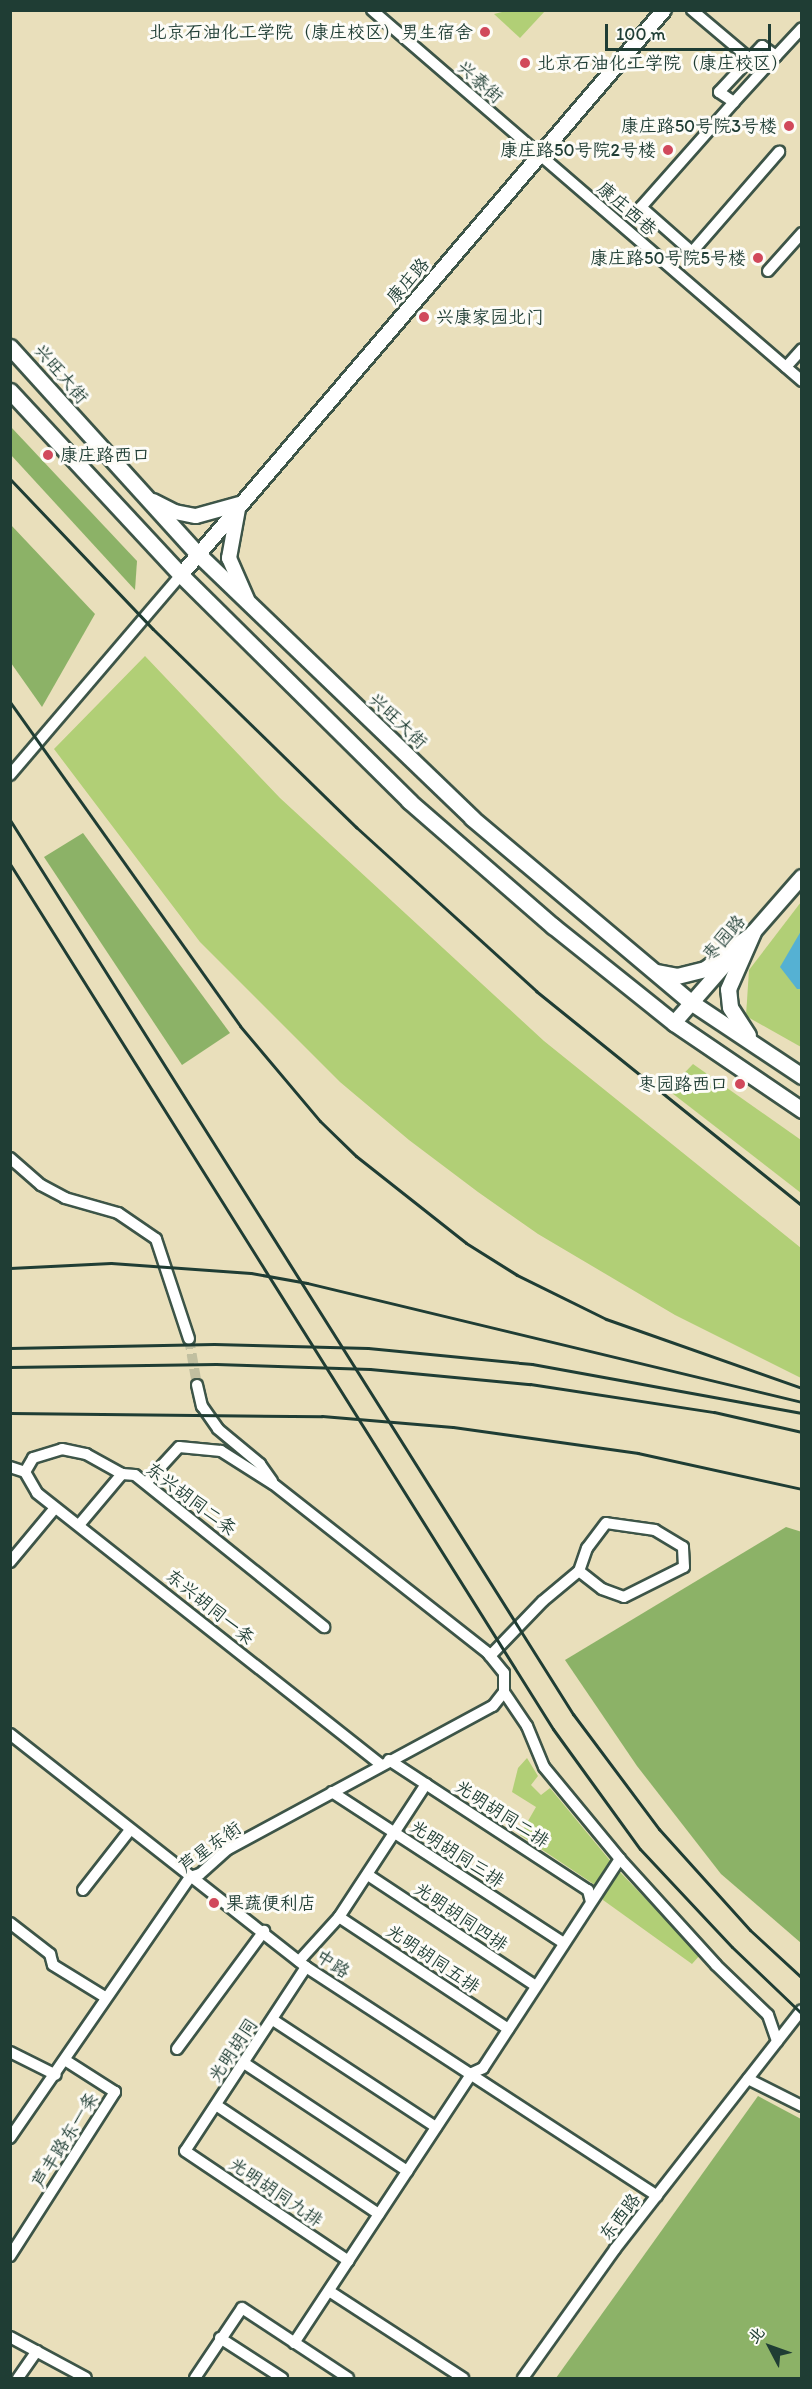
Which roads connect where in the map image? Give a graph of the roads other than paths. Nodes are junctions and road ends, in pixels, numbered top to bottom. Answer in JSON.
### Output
{"nodes":[{"id":1,"x":372,"y":10,"type":"edge"},
{"id":2,"x":664,"y":10,"type":"edge"},
{"id":3,"x":692,"y":10,"type":"edge"},
{"id":4,"x":801,"y":28,"type":"edge"},
{"id":5,"x":776,"y":56,"type":"junction"},
{"id":6,"x":750,"y":59,"type":"junction"},
{"id":7,"x":734,"y":102,"type":"junction"},
{"id":8,"x":779,"y":152,"type":"dead end"},
{"id":9,"x":540,"y":155,"type":"junction"},
{"id":10,"x":801,"y":233,"type":"edge"},
{"id":11,"x":768,"y":271,"type":"dead end"},
{"id":12,"x":10,"y":346,"type":"edge"},
{"id":13,"x":801,"y":350,"type":"edge"},
{"id":14,"x":786,"y":367,"type":"junction"},
{"id":15,"x":801,"y":381,"type":"edge"},
{"id":16,"x":10,"y":391,"type":"edge"},
{"id":17,"x":153,"y":501,"type":"junction"},
{"id":18,"x":239,"y":504,"type":"junction"},
{"id":19,"x":198,"y":554,"type":"junction"},
{"id":20,"x":181,"y":575,"type":"junction"},
{"id":21,"x":250,"y":607,"type":"junction"},
{"id":22,"x":10,"y":775,"type":"edge"},
{"id":23,"x":801,"y":877,"type":"edge"},
{"id":24,"x":753,"y":932,"type":"junction"},
{"id":25,"x":651,"y":970,"type":"junction"},
{"id":26,"x":692,"y":1002,"type":"junction"},
{"id":27,"x":674,"y":1023,"type":"junction"},
{"id":28,"x":760,"y":1049,"type":"junction"},
{"id":29,"x":801,"y":1076,"type":"edge"},
{"id":30,"x":801,"y":1110,"type":"edge"},
{"id":31,"x":10,"y":1158,"type":"edge"},
{"id":32,"x":189,"y":1339,"type":"tunnel mouth"},
{"id":33,"x":197,"y":1385,"type":"tunnel mouth"},
{"id":34,"x":10,"y":1467,"type":"edge"},
{"id":35,"x":25,"y":1472,"type":"junction"},
{"id":36,"x":122,"y":1474,"type":"junction"},
{"id":37,"x":147,"y":1482,"type":"junction"},
{"id":38,"x":273,"y":1484,"type":"junction"},
{"id":39,"x":55,"y":1508,"type":"junction"},
{"id":40,"x":79,"y":1525,"type":"junction"},
{"id":41,"x":10,"y":1562,"type":"edge"},
{"id":42,"x":579,"y":1571,"type":"junction"},
{"id":43,"x":324,"y":1627,"type":"dead end"},
{"id":44,"x":490,"y":1656,"type":"junction"},
{"id":45,"x":504,"y":1692,"type":"junction"},
{"id":46,"x":10,"y":1734,"type":"edge"},
{"id":47,"x":384,"y":1762,"type":"junction"},
{"id":48,"x":426,"y":1784,"type":"junction"},
{"id":49,"x":332,"y":1792,"type":"junction"},
{"id":50,"x":130,"y":1830,"type":"junction"},
{"id":51,"x":394,"y":1832,"type":"junction"},
{"id":52,"x":620,"y":1859,"type":"junction"},
{"id":53,"x":368,"y":1875,"type":"junction"},
{"id":54,"x":190,"y":1877,"type":"junction"},
{"id":55,"x":83,"y":1890,"type":"dead end"},
{"id":56,"x":591,"y":1902,"type":"junction"},
{"id":57,"x":339,"y":1917,"type":"junction"},
{"id":58,"x":10,"y":1923,"type":"edge"},
{"id":59,"x":264,"y":1931,"type":"junction"},
{"id":60,"x":564,"y":1943,"type":"junction"},
{"id":61,"x":303,"y":1964,"type":"junction"},
{"id":62,"x":536,"y":1986,"type":"junction"},
{"id":63,"x":105,"y":1997,"type":"junction"},
{"id":64,"x":801,"y":2010,"type":"edge"},
{"id":65,"x":273,"y":2020,"type":"junction"},
{"id":66,"x":508,"y":2029,"type":"junction"},
{"id":67,"x":777,"y":2041,"type":"junction"},
{"id":68,"x":177,"y":2049,"type":"dead end"},
{"id":69,"x":10,"y":2052,"type":"edge"},
{"id":70,"x":65,"y":2060,"type":"junction"},
{"id":71,"x":244,"y":2063,"type":"junction"},
{"id":72,"x":472,"y":2073,"type":"junction"},
{"id":73,"x":56,"y":2075,"type":"junction"},
{"id":74,"x":748,"y":2079,"type":"junction"},
{"id":75,"x":216,"y":2105,"type":"junction"},
{"id":76,"x":801,"y":2106,"type":"edge"},
{"id":77,"x":436,"y":2127,"type":"junction"},
{"id":78,"x":10,"y":2138,"type":"edge"},
{"id":79,"x":185,"y":2151,"type":"joint"},
{"id":80,"x":407,"y":2171,"type":"junction"},
{"id":81,"x":657,"y":2196,"type":"junction"},
{"id":82,"x":379,"y":2214,"type":"junction"},
{"id":83,"x":10,"y":2256,"type":"edge"},
{"id":84,"x":349,"y":2260,"type":"junction"},
{"id":85,"x":329,"y":2291,"type":"junction"},
{"id":86,"x":10,"y":2337,"type":"edge"},
{"id":87,"x":220,"y":2338,"type":"junction"},
{"id":88,"x":294,"y":2343,"type":"junction"},
{"id":89,"x":37,"y":2351,"type":"junction"},
{"id":90,"x":18,"y":2379,"type":"edge"},
{"id":91,"x":86,"y":2379,"type":"edge"},
{"id":92,"x":195,"y":2379,"type":"edge"},
{"id":93,"x":282,"y":2379,"type":"edge"},
{"id":94,"x":348,"y":2379,"type":"edge"},
{"id":95,"x":463,"y":2379,"type":"edge"},
{"id":96,"x":523,"y":2379,"type":"edge"}],
"edges":[{"from":1,"to":9,"type":"street","name":"兴泰街"},
{"from":2,"to":9,"type":"street","name":"康庄路"},
{"from":3,"to":6,"type":"street"},
{"from":4,"to":5,"type":"street"},
{"from":5,"to":6,"type":"street"},
{"from":5,"to":7,"type":"street"},
{"from":6,"to":7,"type":"street"},
{"from":7,"to":8,"type":"street"},
{"from":9,"to":14,"type":"street","name":"康庄西巷"},
{"from":9,"to":18,"type":"street","name":"康庄路"},
{"from":10,"to":11,"type":"street"},
{"from":12,"to":17,"type":"main road","name":"兴旺大街"},
{"from":13,"to":14,"type":"street"},
{"from":14,"to":15,"type":"street","name":"康庄西巷"},
{"from":16,"to":20,"type":"main road"},
{"from":17,"to":18,"type":"street"},
{"from":17,"to":19,"type":"main road","name":"兴旺大街"},
{"from":18,"to":19,"type":"street","name":"康庄路"},
{"from":18,"to":21,"type":"street"},
{"from":19,"to":20,"type":"street","name":"康庄路"},
{"from":19,"to":21,"type":"main road","name":"兴旺大街"},
{"from":20,"to":22,"type":"street"},
{"from":20,"to":27,"type":"main road"},
{"from":21,"to":25,"type":"main road","name":"兴旺大街"},
{"from":23,"to":24,"type":"street","name":"枣园路"},
{"from":24,"to":25,"type":"main road"},
{"from":24,"to":26,"type":"street","name":"枣园路"},
{"from":24,"to":28,"type":"main road"},
{"from":25,"to":26,"type":"main road","name":"兴旺大街"},
{"from":26,"to":27,"type":"street","name":"枣园路"},
{"from":26,"to":28,"type":"main road","name":"兴旺大街"},
{"from":27,"to":30,"type":"main road"},
{"from":28,"to":29,"type":"main road","name":"兴旺大街"},
{"from":31,"to":32,"type":"street"},
{"from":33,"to":38,"type":"street"},
{"from":34,"to":35,"type":"street"},
{"from":35,"to":36,"type":"street","name":"东兴胡同二条"},
{"from":35,"to":39,"type":"street","name":"东兴胡同一条"},
{"from":36,"to":37,"type":"street","name":"东兴胡同二条"},
{"from":36,"to":40,"type":"street"},
{"from":37,"to":38,"type":"street"},
{"from":37,"to":43,"type":"street","name":"东兴胡同二条"},
{"from":38,"to":44,"type":"street"},
{"from":39,"to":40,"type":"street","name":"东兴胡同一条"},
{"from":39,"to":41,"type":"street"},
{"from":40,"to":47,"type":"street","name":"东兴胡同一条"},
{"from":42,"to":42,"type":"street"},
{"from":42,"to":44,"type":"street"},
{"from":44,"to":45,"type":"street"},
{"from":45,"to":47,"type":"street","name":"芦星东街"},
{"from":45,"to":52,"type":"street"},
{"from":46,"to":50,"type":"street","name":"中路"},
{"from":47,"to":48,"type":"street","name":"光明胡同二排"},
{"from":47,"to":49,"type":"street","name":"芦星东街"},
{"from":48,"to":51,"type":"street","name":"光明胡同"},
{"from":48,"to":56,"type":"street","name":"光明胡同二排"},
{"from":49,"to":51,"type":"street","name":"光明胡同三排"},
{"from":49,"to":54,"type":"street","name":"芦星东街"},
{"from":50,"to":54,"type":"street","name":"中路"},
{"from":50,"to":55,"type":"street"},
{"from":51,"to":53,"type":"street","name":"光明胡同"},
{"from":51,"to":60,"type":"street","name":"光明胡同三排"},
{"from":52,"to":56,"type":"street"},
{"from":52,"to":67,"type":"street"},
{"from":53,"to":57,"type":"street","name":"光明胡同"},
{"from":53,"to":62,"type":"street","name":"光明胡同四排"},
{"from":54,"to":59,"type":"street","name":"中路"},
{"from":54,"to":63,"type":"street","name":"芦星东街"},
{"from":56,"to":60,"type":"street"},
{"from":57,"to":61,"type":"street","name":"光明胡同"},
{"from":57,"to":66,"type":"street","name":"光明胡同五排"},
{"from":58,"to":63,"type":"street"},
{"from":59,"to":61,"type":"street","name":"中路"},
{"from":59,"to":68,"type":"street"},
{"from":60,"to":62,"type":"street"},
{"from":61,"to":65,"type":"street","name":"光明胡同"},
{"from":61,"to":72,"type":"street","name":"中路"},
{"from":62,"to":66,"type":"street"},
{"from":63,"to":70,"type":"street","name":"芦星东街"},
{"from":64,"to":67,"type":"street","name":"东西路"},
{"from":65,"to":71,"type":"street","name":"光明胡同"},
{"from":65,"to":77,"type":"street"},
{"from":66,"to":72,"type":"street"},
{"from":67,"to":74,"type":"street","name":"东西路"},
{"from":69,"to":73,"type":"street"},
{"from":70,"to":73,"type":"street","name":"芦星东街"},
{"from":70,"to":83,"type":"street","name":"芦丰路东一条"},
{"from":71,"to":75,"type":"street","name":"光明胡同"},
{"from":71,"to":80,"type":"street"},
{"from":72,"to":77,"type":"street"},
{"from":72,"to":81,"type":"street","name":"中路"},
{"from":73,"to":78,"type":"street","name":"芦星东街"},
{"from":74,"to":76,"type":"street"},
{"from":74,"to":81,"type":"street","name":"东西路"},
{"from":75,"to":79,"type":"street","name":"光明胡同"},
{"from":75,"to":82,"type":"street"},
{"from":77,"to":80,"type":"street"},
{"from":79,"to":84,"type":"street","name":"光明胡同九排"},
{"from":80,"to":82,"type":"street"},
{"from":81,"to":96,"type":"street","name":"东西路"},
{"from":82,"to":84,"type":"street"},
{"from":84,"to":85,"type":"street"},
{"from":85,"to":88,"type":"street"},
{"from":85,"to":95,"type":"street"},
{"from":86,"to":89,"type":"street"},
{"from":87,"to":88,"type":"street"},
{"from":87,"to":92,"type":"street"},
{"from":87,"to":93,"type":"street"},
{"from":88,"to":94,"type":"street"},
{"from":89,"to":90,"type":"street"},
{"from":89,"to":91,"type":"street"}]}
